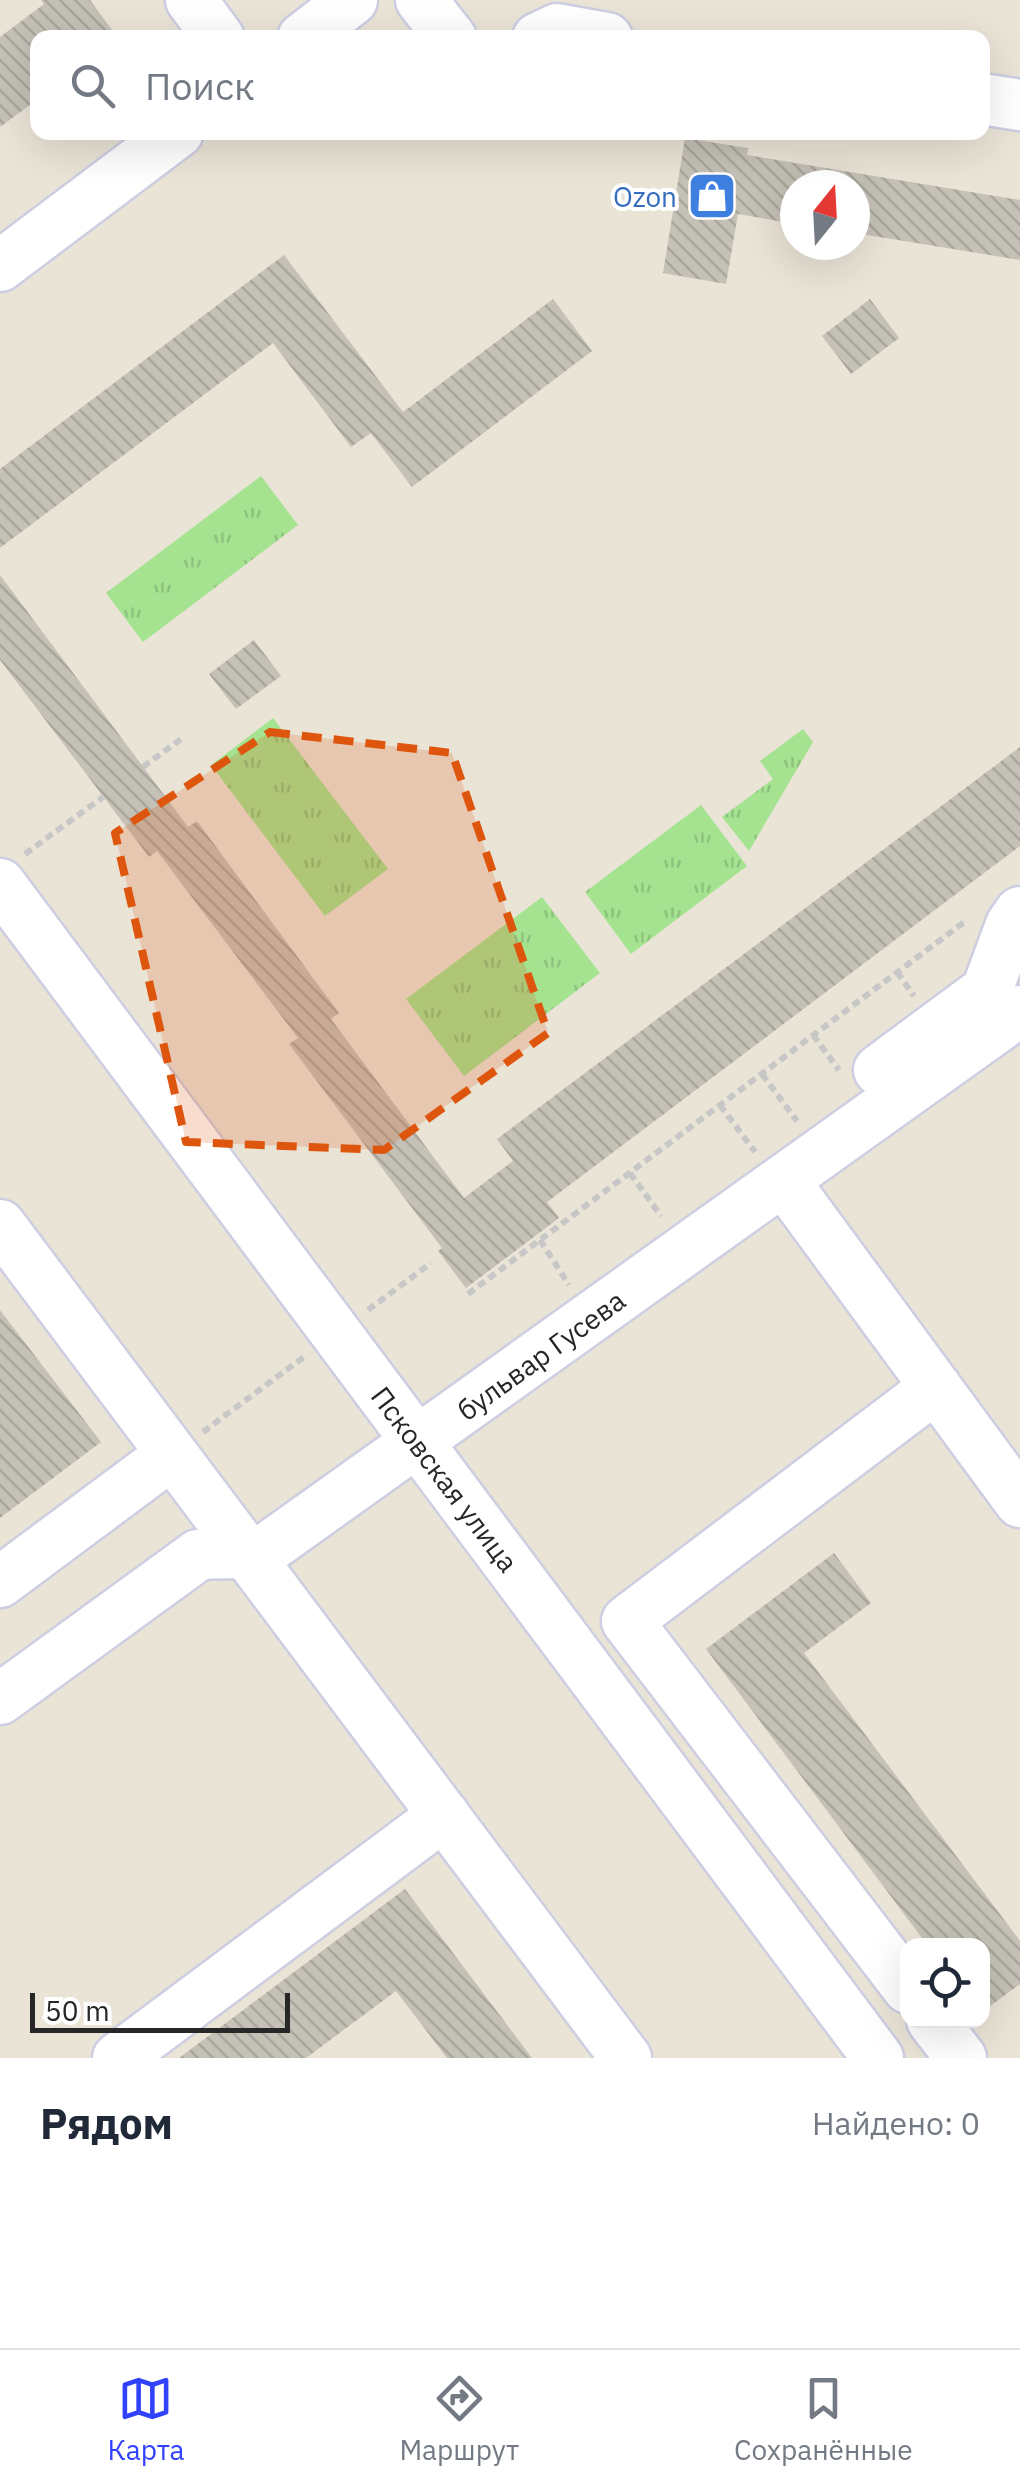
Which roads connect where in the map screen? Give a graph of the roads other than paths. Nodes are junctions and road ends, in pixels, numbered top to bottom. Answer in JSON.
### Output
{"nodes":[{"id":1,"x":190,"y":0,"type":"edge"},
{"id":2,"x":352,"y":0,"type":"edge"},
{"id":3,"x":421,"y":0,"type":"edge"},
{"id":4,"x":213,"y":30,"type":"edge"},
{"id":5,"x":313,"y":30,"type":"edge"},
{"id":6,"x":445,"y":30,"type":"edge"},
{"id":7,"x":990,"y":100,"type":"edge"},
{"id":8,"x":1020,"y":105,"type":"edge"},
{"id":9,"x":167,"y":140,"type":"edge"},
{"id":10,"x":0,"y":266,"type":"edge"},
{"id":11,"x":7,"y":885,"type":"edge"},
{"id":12,"x":996,"y":914,"type":"edge"},
{"id":13,"x":1020,"y":1011,"type":"edge"},
{"id":14,"x":772,"y":1169,"type":"junction"},
{"id":15,"x":0,"y":1225,"type":"edge"},
{"id":16,"x":936,"y":1387,"type":"junction"},
{"id":17,"x":409,"y":1430,"type":"junction"},
{"id":18,"x":172,"y":1454,"type":"junction"},
{"id":19,"x":1020,"y":1502,"type":"edge"},
{"id":20,"x":248,"y":1554,"type":"junction"},
{"id":21,"x":0,"y":1582,"type":"edge"},
{"id":22,"x":0,"y":1699,"type":"edge"},
{"id":23,"x":444,"y":1815,"type":"junction"},
{"id":24,"x":900,"y":1978,"type":"edge"},
{"id":25,"x":938,"y":2028,"type":"edge"},
{"id":26,"x":118,"y":2058,"type":"edge"},
{"id":27,"x":626,"y":2058,"type":"edge"},
{"id":28,"x":878,"y":2058,"type":"edge"},
{"id":29,"x":960,"y":2058,"type":"edge"}],
"edges":[{"from":1,"to":4,"type":"street"},
{"from":2,"to":5,"type":"street"},
{"from":3,"to":6,"type":"street"},
{"from":7,"to":8,"type":"street"},
{"from":9,"to":10,"type":"street"},
{"from":11,"to":17,"type":"street","name":"Псковская улица"},
{"from":12,"to":14,"type":"street"},
{"from":13,"to":14,"type":"street","name":"бульвар Гусева"},
{"from":14,"to":16,"type":"street"},
{"from":14,"to":17,"type":"street","name":"бульвар Гусева"},
{"from":14,"to":17,"type":"street"},
{"from":15,"to":18,"type":"street"},
{"from":16,"to":19,"type":"street"},
{"from":16,"to":24,"type":"street"},
{"from":17,"to":20,"type":"street","name":"бульвар Гусева"},
{"from":17,"to":28,"type":"street","name":"Псковская улица"},
{"from":18,"to":20,"type":"street"},
{"from":18,"to":21,"type":"street"},
{"from":20,"to":22,"type":"street","name":"бульвар Гусева"},
{"from":20,"to":23,"type":"street"},
{"from":23,"to":26,"type":"street"},
{"from":23,"to":27,"type":"street"},
{"from":25,"to":29,"type":"street"}]}
